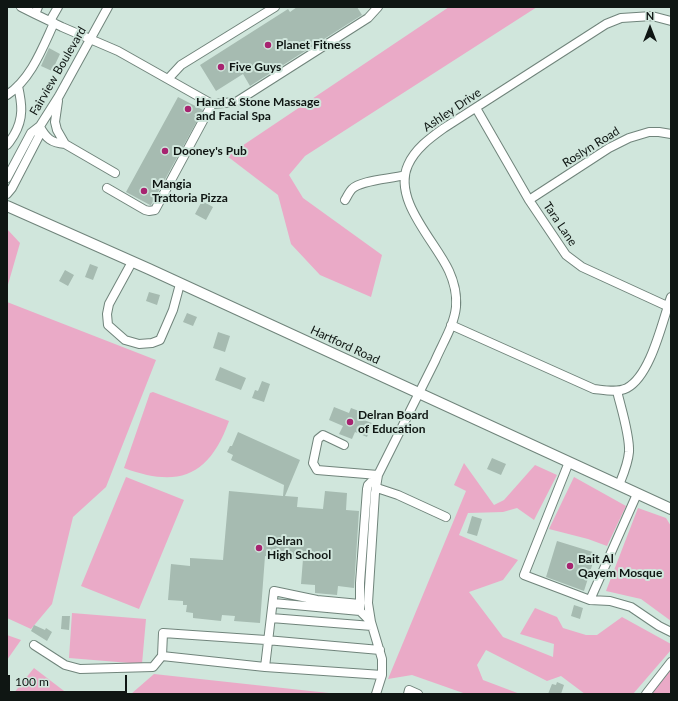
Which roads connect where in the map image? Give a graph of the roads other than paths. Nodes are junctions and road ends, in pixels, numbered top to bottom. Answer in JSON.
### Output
{"nodes":[{"id":1,"x":20,"y":7,"type":"edge"},
{"id":2,"x":58,"y":7,"type":"edge"},
{"id":3,"x":108,"y":7,"type":"edge"},
{"id":4,"x":275,"y":7,"type":"edge"},
{"id":5,"x":378,"y":7,"type":"edge"},
{"id":6,"x":36,"y":10,"type":"edge"},
{"id":7,"x":671,"y":21,"type":"edge"},
{"id":8,"x":52,"y":22,"type":"junction"},
{"id":9,"x":91,"y":38,"type":"junction"},
{"id":10,"x":168,"y":79,"type":"junction"},
{"id":11,"x":18,"y":86,"type":"junction"},
{"id":12,"x":7,"y":95,"type":"edge"},
{"id":13,"x":59,"y":96,"type":"junction"},
{"id":14,"x":212,"y":104,"type":"junction"},
{"id":15,"x":476,"y":108,"type":"junction"},
{"id":16,"x":40,"y":126,"type":"junction"},
{"id":17,"x":671,"y":134,"type":"edge"},
{"id":18,"x":65,"y":144,"type":"junction"},
{"id":19,"x":7,"y":145,"type":"edge"},
{"id":20,"x":115,"y":173,"type":"dead end"},
{"id":21,"x":405,"y":175,"type":"junction"},
{"id":22,"x":7,"y":178,"type":"edge"},
{"id":23,"x":107,"y":188,"type":"dead end"},
{"id":24,"x":7,"y":194,"type":"edge"},
{"id":25,"x":345,"y":200,"type":"dead end"},
{"id":26,"x":529,"y":200,"type":"junction"},
{"id":27,"x":7,"y":206,"type":"edge"},
{"id":28,"x":132,"y":262,"type":"junction"},
{"id":29,"x":180,"y":284,"type":"junction"},
{"id":30,"x":671,"y":297,"type":"edge"},
{"id":31,"x":668,"y":306,"type":"junction"},
{"id":32,"x":451,"y":325,"type":"junction"},
{"id":33,"x":617,"y":391,"type":"junction"},
{"id":34,"x":419,"y":394,"type":"junction"},
{"id":35,"x":344,"y":445,"type":"dead end"},
{"id":36,"x":569,"y":462,"type":"junction"},
{"id":37,"x":378,"y":475,"type":"junction"},
{"id":38,"x":619,"y":485,"type":"junction"},
{"id":39,"x":377,"y":488,"type":"junction"},
{"id":40,"x":637,"y":494,"type":"junction"},
{"id":41,"x":671,"y":509,"type":"edge"},
{"id":42,"x":446,"y":517,"type":"dead end"},
{"id":43,"x":590,"y":600,"type":"junction"},
{"id":44,"x":273,"y":603,"type":"junction"},
{"id":45,"x":360,"y":608,"type":"junction"},
{"id":46,"x":272,"y":618,"type":"junction"},
{"id":47,"x":372,"y":624,"type":"junction"},
{"id":48,"x":671,"y":632,"type":"edge"},
{"id":49,"x":269,"y":640,"type":"junction"},
{"id":50,"x":34,"y":645,"type":"dead end"},
{"id":51,"x":380,"y":650,"type":"junction"},
{"id":52,"x":162,"y":656,"type":"junction"},
{"id":53,"x":671,"y":662,"type":"edge"},
{"id":54,"x":265,"y":667,"type":"junction"},
{"id":55,"x":382,"y":675,"type":"junction"},
{"id":56,"x":376,"y":694,"type":"edge"},
{"id":57,"x":408,"y":694,"type":"edge"},
{"id":58,"x":418,"y":694,"type":"edge"},
{"id":59,"x":646,"y":694,"type":"edge"}],
"edges":[{"from":1,"to":6,"type":"street"},
{"from":2,"to":8,"type":"street"},
{"from":3,"to":9,"type":"street","name":"Fairview Boulevard"},
{"from":4,"to":10,"type":"street"},
{"from":5,"to":14,"type":"street"},
{"from":6,"to":8,"type":"street"},
{"from":7,"to":15,"type":"street","name":"Ashley Drive"},
{"from":8,"to":9,"type":"street"},
{"from":8,"to":11,"type":"street"},
{"from":9,"to":10,"type":"street"},
{"from":9,"to":13,"type":"street","name":"Fairview Boulevard"},
{"from":10,"to":14,"type":"street"},
{"from":11,"to":12,"type":"street"},
{"from":11,"to":19,"type":"street"},
{"from":13,"to":16,"type":"street","name":"Fairview Boulevard"},
{"from":13,"to":18,"type":"street"},
{"from":14,"to":23,"type":"street"},
{"from":15,"to":21,"type":"street","name":"Ashley Drive"},
{"from":15,"to":26,"type":"street","name":"Tara Lane"},
{"from":16,"to":18,"type":"street"},
{"from":16,"to":22,"type":"street","name":"Fairview Boulevard"},
{"from":16,"to":24,"type":"street","name":"Fairview Boulevard"},
{"from":17,"to":26,"type":"street","name":"Roslyn Road"},
{"from":18,"to":20,"type":"street"},
{"from":21,"to":25,"type":"street"},
{"from":21,"to":32,"type":"street","name":"Ashley Drive"},
{"from":26,"to":31,"type":"street","name":"Tara Lane"},
{"from":27,"to":28,"type":"main road","name":"Hartford Road"},
{"from":28,"to":29,"type":"main road","name":"Hartford Road"},
{"from":28,"to":29,"type":"street"},
{"from":29,"to":34,"type":"main road","name":"Hartford Road"},
{"from":30,"to":31,"type":"street"},
{"from":31,"to":33,"type":"street"},
{"from":32,"to":33,"type":"street"},
{"from":32,"to":34,"type":"street","name":"Ashley Drive"},
{"from":33,"to":38,"type":"street"},
{"from":34,"to":36,"type":"main road","name":"Hartford Road"},
{"from":34,"to":37,"type":"street","name":"Ashley Drive"},
{"from":35,"to":37,"type":"street"},
{"from":36,"to":38,"type":"main road","name":"Hartford Road"},
{"from":36,"to":43,"type":"street"},
{"from":37,"to":39,"type":"street"},
{"from":37,"to":45,"type":"street"},
{"from":38,"to":40,"type":"main road","name":"Hartford Road"},
{"from":39,"to":42,"type":"street"},
{"from":39,"to":47,"type":"street"},
{"from":40,"to":41,"type":"main road","name":"Hartford Road"},
{"from":40,"to":43,"type":"street"},
{"from":43,"to":48,"type":"street"},
{"from":44,"to":45,"type":"street"},
{"from":44,"to":45,"type":"street"},
{"from":44,"to":46,"type":"street"},
{"from":45,"to":47,"type":"street"},
{"from":46,"to":47,"type":"street"},
{"from":46,"to":49,"type":"street"},
{"from":47,"to":51,"type":"street"},
{"from":49,"to":51,"type":"street"},
{"from":49,"to":52,"type":"street"},
{"from":49,"to":54,"type":"street"},
{"from":50,"to":52,"type":"street"},
{"from":51,"to":55,"type":"street"},
{"from":52,"to":54,"type":"street"},
{"from":53,"to":59,"type":"street"},
{"from":54,"to":55,"type":"street"},
{"from":55,"to":56,"type":"street"},
{"from":57,"to":58,"type":"street"}]}
